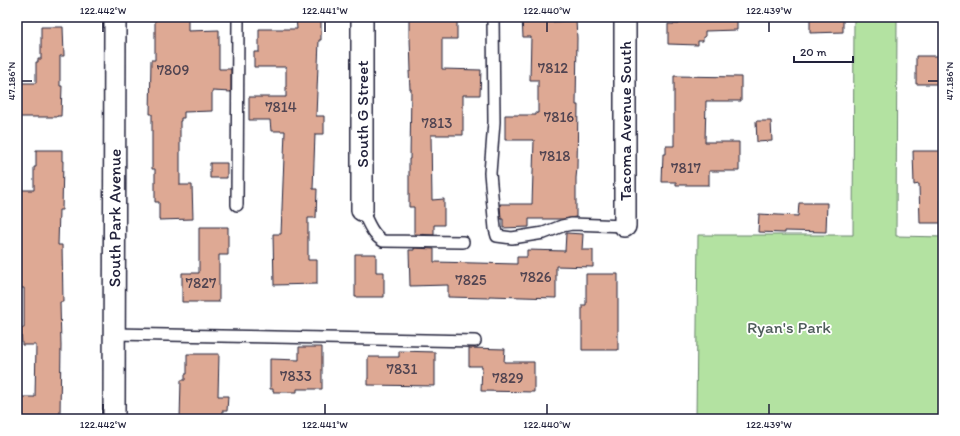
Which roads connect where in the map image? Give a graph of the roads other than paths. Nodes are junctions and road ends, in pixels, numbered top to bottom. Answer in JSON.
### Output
{"nodes":[{"id":1,"x":116,"y":17,"type":"edge"},
{"id":2,"x":238,"y":17,"type":"edge"},
{"id":3,"x":362,"y":17,"type":"edge"},
{"id":4,"x":493,"y":17,"type":"edge"},
{"id":5,"x":625,"y":17,"type":"edge"},
{"id":6,"x":237,"y":205,"type":"dead end"},
{"id":7,"x":362,"y":210,"type":"joint"},
{"id":8,"x":625,"y":226,"type":"joint"},
{"id":9,"x":464,"y":242,"type":"dead end"},
{"id":10,"x":114,"y":334,"type":"junction"},
{"id":11,"x":475,"y":341,"type":"dead end"},
{"id":12,"x":114,"y":419,"type":"edge"}],
"edges":[{"from":1,"to":10,"type":"street","name":"South Park Avenue"},
{"from":2,"to":6,"type":"lane"},
{"from":3,"to":7,"type":"street","name":"South G Street"},
{"from":4,"to":8,"type":"lane"},
{"from":5,"to":8,"type":"street","name":"Tacoma Avenue South"},
{"from":7,"to":9,"type":"lane"},
{"from":10,"to":11,"type":"lane"},
{"from":10,"to":12,"type":"street","name":"South Park Avenue"}]}
